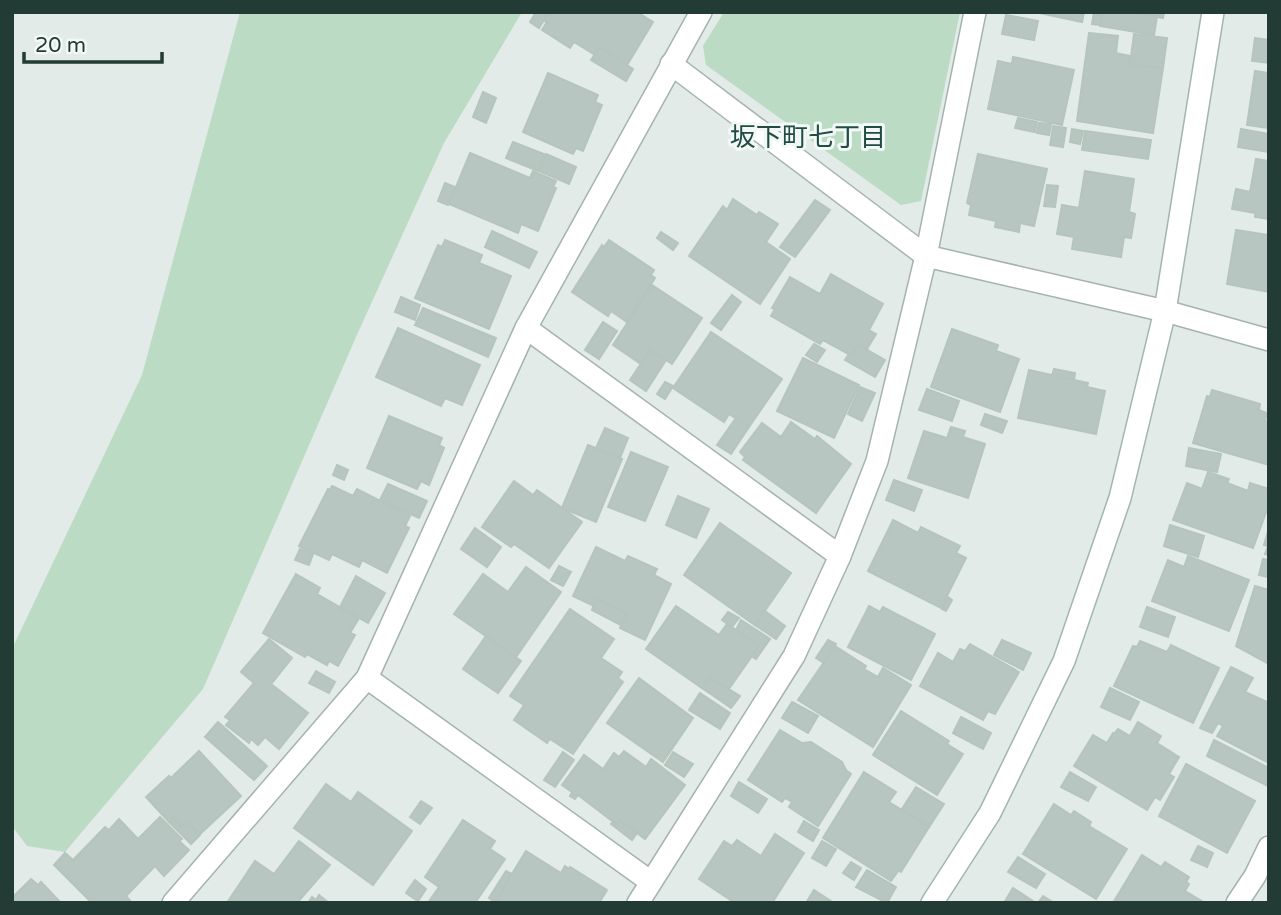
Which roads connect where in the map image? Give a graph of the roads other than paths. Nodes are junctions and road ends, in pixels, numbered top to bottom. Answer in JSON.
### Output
{"nodes":[{"id":1,"x":701,"y":12,"type":"edge"},
{"id":2,"x":975,"y":12,"type":"edge"},
{"id":3,"x":1213,"y":12,"type":"edge"},
{"id":4,"x":671,"y":64,"type":"junction"},
{"id":5,"x":926,"y":256,"type":"junction"},
{"id":6,"x":1165,"y":311,"type":"junction"},
{"id":7,"x":526,"y":328,"type":"junction"},
{"id":8,"x":1269,"y":340,"type":"edge"},
{"id":9,"x":840,"y":556,"type":"junction"},
{"id":10,"x":367,"y":678,"type":"junction"},
{"id":11,"x":1269,"y":847,"type":"edge"},
{"id":12,"x":652,"y":882,"type":"junction"},
{"id":13,"x":173,"y":903,"type":"edge"},
{"id":14,"x":638,"y":903,"type":"edge"},
{"id":15,"x":932,"y":903,"type":"edge"},
{"id":16,"x":1237,"y":903,"type":"edge"}],
"edges":[{"from":1,"to":4,"type":"street"},
{"from":2,"to":5,"type":"street"},
{"from":3,"to":6,"type":"street"},
{"from":4,"to":5,"type":"street"},
{"from":4,"to":7,"type":"street"},
{"from":5,"to":6,"type":"street"},
{"from":5,"to":9,"type":"street"},
{"from":6,"to":8,"type":"street"},
{"from":6,"to":15,"type":"street"},
{"from":7,"to":9,"type":"street"},
{"from":7,"to":10,"type":"street"},
{"from":9,"to":12,"type":"street"},
{"from":10,"to":12,"type":"street"},
{"from":10,"to":13,"type":"street"},
{"from":11,"to":16,"type":"street"},
{"from":12,"to":14,"type":"street"}]}
